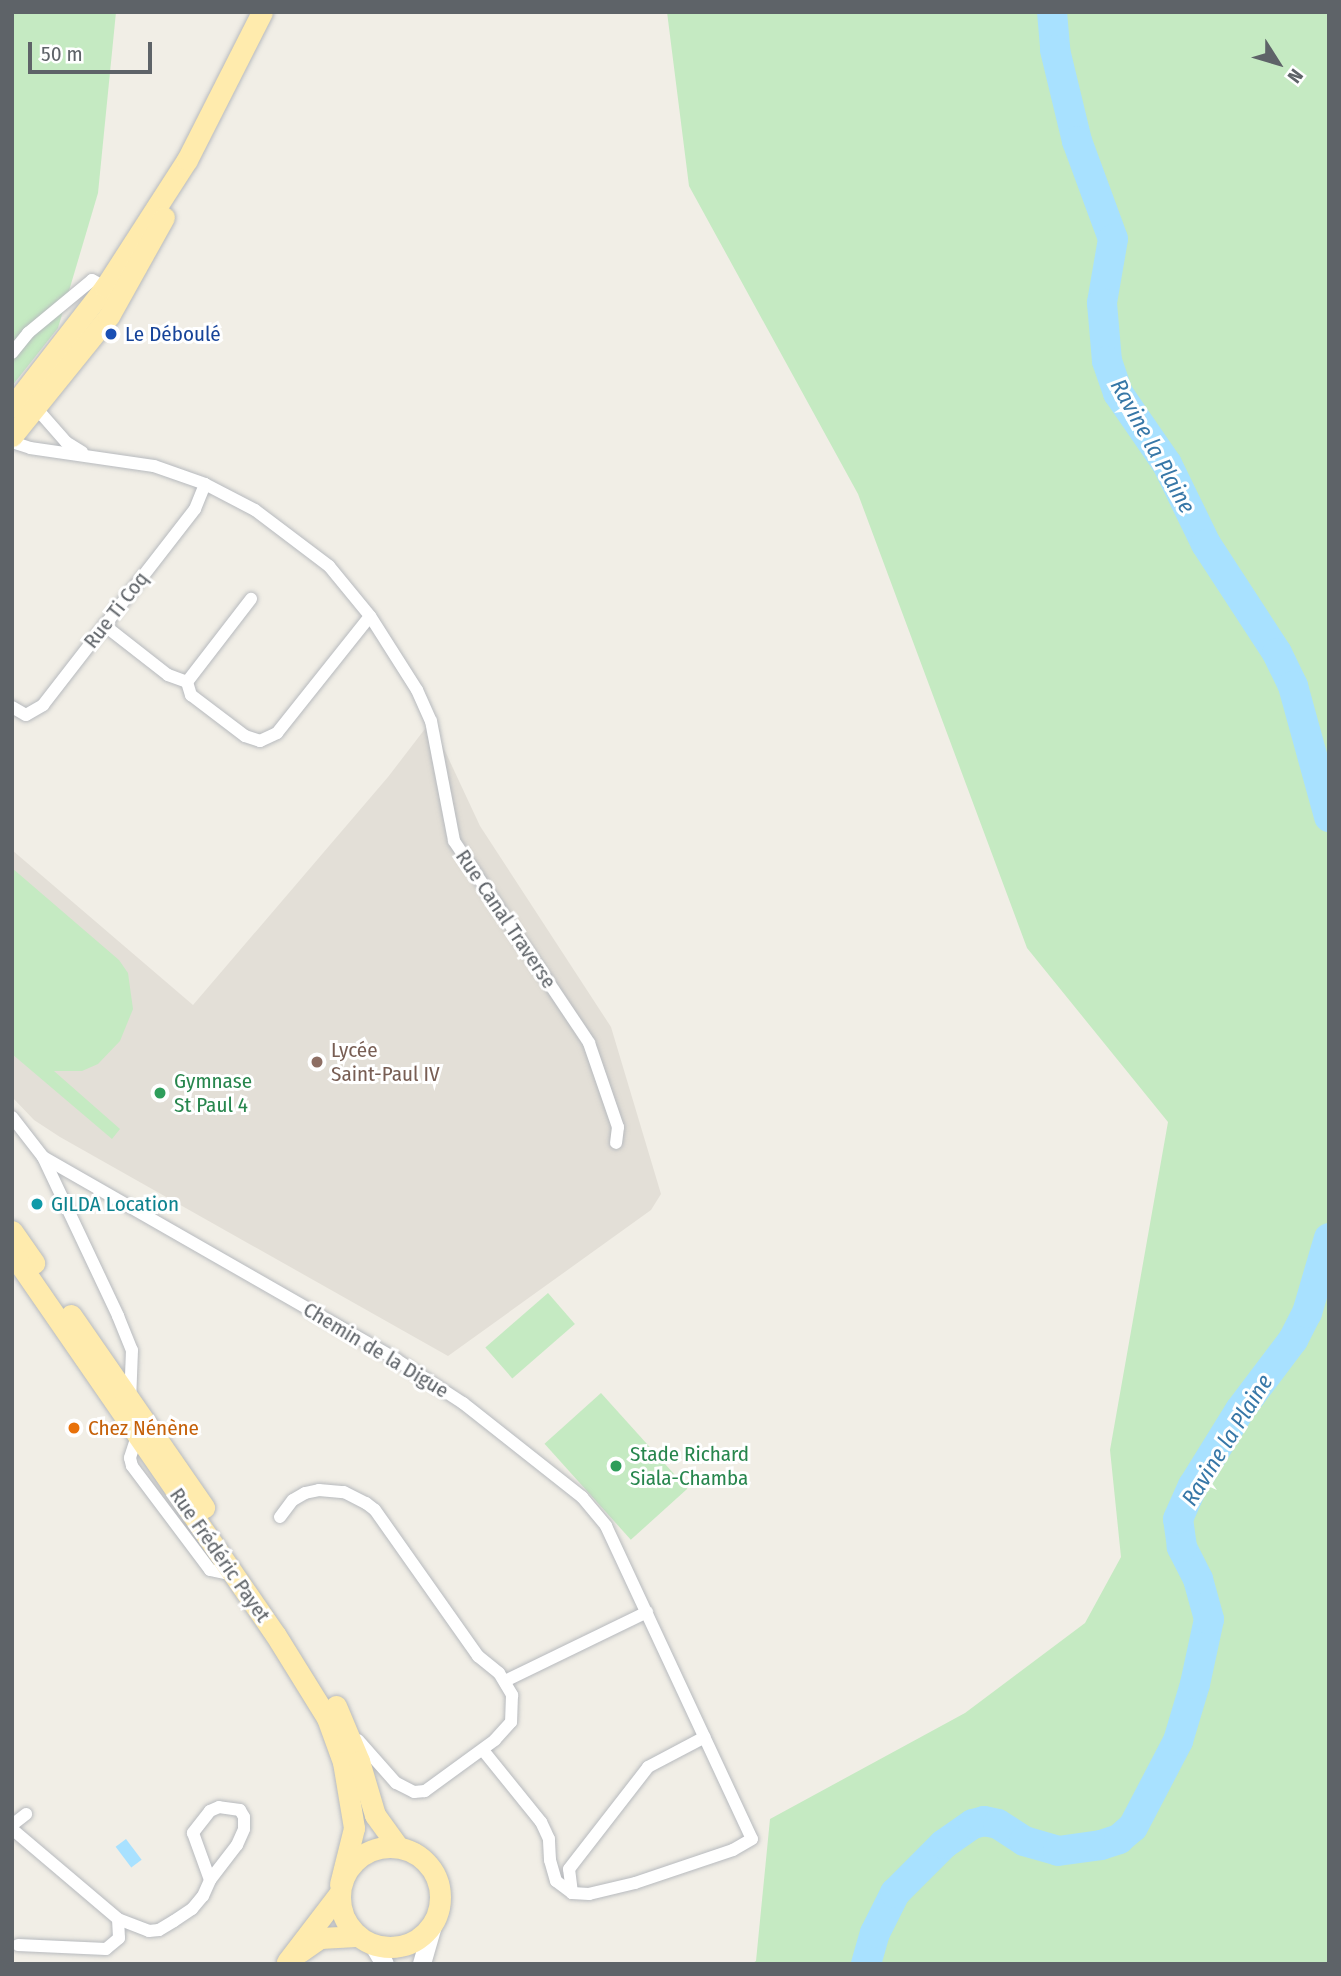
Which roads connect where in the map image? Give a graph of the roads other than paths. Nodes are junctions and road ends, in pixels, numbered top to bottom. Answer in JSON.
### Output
{"nodes":[{"id":1,"x":261,"y":12,"type":"edge"},
{"id":2,"x":187,"y":160,"type":"junction"},
{"id":3,"x":105,"y":287,"type":"junction"},
{"id":4,"x":12,"y":353,"type":"edge"},
{"id":5,"x":37,"y":408,"type":"junction"},
{"id":6,"x":12,"y":409,"type":"edge"},
{"id":7,"x":12,"y":436,"type":"edge"},
{"id":8,"x":12,"y":442,"type":"edge"},
{"id":9,"x":86,"y":454,"type":"junction"},
{"id":10,"x":205,"y":484,"type":"junction"},
{"id":11,"x":251,"y":599,"type":"dead end"},
{"id":12,"x":370,"y":616,"type":"junction"},
{"id":13,"x":104,"y":625,"type":"junction"},
{"id":14,"x":187,"y":681,"type":"junction"},
{"id":15,"x":12,"y":707,"type":"edge"},
{"id":16,"x":12,"y":1116,"type":"edge"},
{"id":17,"x":616,"y":1143,"type":"dead end"},
{"id":18,"x":43,"y":1157,"type":"junction"},
{"id":19,"x":12,"y":1231,"type":"edge"},
{"id":20,"x":12,"y":1253,"type":"edge"},
{"id":21,"x":125,"y":1406,"type":"junction"},
{"id":22,"x":280,"y":1517,"type":"dead end"},
{"id":23,"x":647,"y":1612,"type":"junction"},
{"id":24,"x":505,"y":1681,"type":"junction"},
{"id":25,"x":342,"y":1718,"type":"junction"},
{"id":26,"x":705,"y":1737,"type":"junction"},
{"id":27,"x":483,"y":1750,"type":"junction"},
{"id":28,"x":26,"y":1814,"type":"dead end"},
{"id":29,"x":12,"y":1827,"type":"edge"},
{"id":30,"x":398,"y":1847,"type":"junction"},
{"id":31,"x":569,"y":1869,"type":"junction"},
{"id":32,"x":552,"y":1871,"type":"junction"},
{"id":33,"x":210,"y":1880,"type":"junction"},
{"id":34,"x":340,"y":1889,"type":"junction"},
{"id":35,"x":572,"y":1894,"type":"junction"},
{"id":36,"x":118,"y":1919,"type":"junction"},
{"id":37,"x":435,"y":1919,"type":"junction"},
{"id":38,"x":18,"y":1945,"type":"dead end"},
{"id":39,"x":372,"y":1948,"type":"edge"},
{"id":40,"x":287,"y":1963,"type":"edge"},
{"id":41,"x":422,"y":1964,"type":"edge"}],
"edges":[{"from":1,"to":2,"type":"main road"},
{"from":2,"to":3,"type":"main road"},
{"from":2,"to":5,"type":"main road"},
{"from":3,"to":4,"type":"street"},
{"from":3,"to":6,"type":"main road"},
{"from":5,"to":6,"type":"street"},
{"from":5,"to":7,"type":"main road"},
{"from":5,"to":9,"type":"street","name":"Rue Canal Traverse"},
{"from":8,"to":9,"type":"street","name":"Rue Canal Traverse"},
{"from":9,"to":10,"type":"street","name":"Rue Canal Traverse"},
{"from":10,"to":12,"type":"street","name":"Rue Canal Traverse"},
{"from":10,"to":13,"type":"street","name":"Rue Ti Coq"},
{"from":11,"to":14,"type":"street"},
{"from":12,"to":14,"type":"street"},
{"from":12,"to":17,"type":"street","name":"Rue Canal Traverse"},
{"from":13,"to":14,"type":"street"},
{"from":13,"to":15,"type":"street","name":"Rue Ti Coq"},
{"from":16,"to":18,"type":"street","name":"Chemin de la Digue"},
{"from":18,"to":21,"type":"street","name":"Chemin de la Digue"},
{"from":18,"to":23,"type":"street","name":"Chemin de la Digue"},
{"from":19,"to":21,"type":"main road","name":"Rue Frédéric Payet"},
{"from":20,"to":21,"type":"main road","name":"Rue Frédéric Payet"},
{"from":21,"to":25,"type":"main road","name":"Rue Frédéric Payet"},
{"from":21,"to":34,"type":"main road","name":"Rue Frédéric Payet"},
{"from":22,"to":24,"type":"street"},
{"from":23,"to":24,"type":"street"},
{"from":23,"to":26,"type":"street","name":"Chemin de la Digue"},
{"from":24,"to":27,"type":"street"},
{"from":25,"to":27,"type":"street"},
{"from":25,"to":30,"type":"main road","name":"Rue Frédéric Payet"},
{"from":26,"to":31,"type":"street"},
{"from":26,"to":35,"type":"street","name":"Chemin de la Digue"},
{"from":27,"to":32,"type":"street"},
{"from":28,"to":29,"type":"street"},
{"from":29,"to":36,"type":"street"},
{"from":30,"to":34,"type":"main road"},
{"from":30,"to":37,"type":"main road"},
{"from":31,"to":32,"type":"street"},
{"from":31,"to":35,"type":"street"},
{"from":32,"to":35,"type":"street"},
{"from":33,"to":33,"type":"street"},
{"from":33,"to":36,"type":"street"},
{"from":34,"to":39,"type":"main road"},
{"from":34,"to":40,"type":"main road"},
{"from":36,"to":38,"type":"street"},
{"from":37,"to":39,"type":"main road"},
{"from":37,"to":41,"type":"main road"},
{"from":39,"to":40,"type":"main road"}]}
